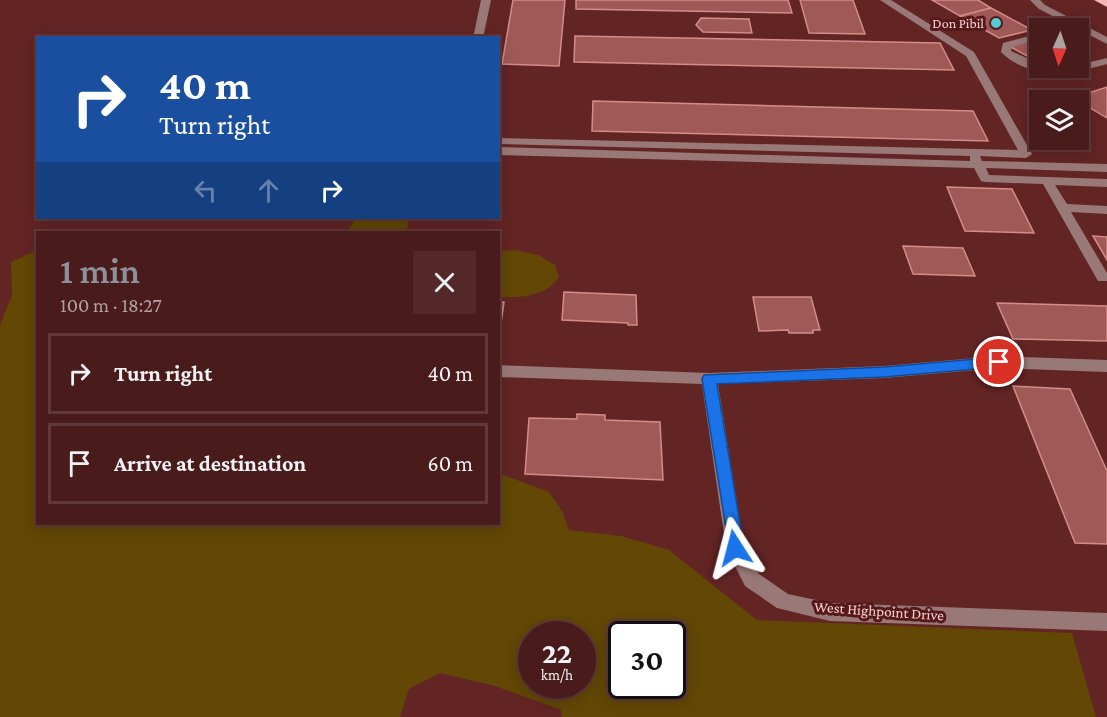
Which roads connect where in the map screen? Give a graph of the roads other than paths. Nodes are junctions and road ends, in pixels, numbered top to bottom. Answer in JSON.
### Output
{"nodes":[{"id":1,"x":486,"y":0,"type":"edge"},
{"id":2,"x":885,"y":0,"type":"edge"},
{"id":3,"x":1035,"y":0,"type":"edge"},
{"id":4,"x":1099,"y":0,"type":"edge"},
{"id":5,"x":1107,"y":4,"type":"edge"},
{"id":6,"x":1058,"y":18,"type":"edge"},
{"id":7,"x":1107,"y":27,"type":"edge"},
{"id":8,"x":1089,"y":32,"type":"edge"},
{"id":9,"x":1092,"y":33,"type":"junction"},
{"id":10,"x":478,"y":36,"type":"edge"},
{"id":11,"x":1029,"y":39,"type":"edge"},
{"id":12,"x":1107,"y":41,"type":"edge"},
{"id":13,"x":1107,"y":61,"type":"edge"},
{"id":14,"x":1029,"y":64,"type":"edge"},
{"id":15,"x":1089,"y":67,"type":"edge"},
{"id":16,"x":500,"y":141,"type":"edge"},
{"id":17,"x":500,"y":151,"type":"edge"},
{"id":18,"x":975,"y":158,"type":"junction"},
{"id":19,"x":1107,"y":168,"type":"edge"},
{"id":20,"x":1047,"y":182,"type":"junction"},
{"id":21,"x":1107,"y":183,"type":"edge"},
{"id":22,"x":1063,"y":208,"type":"junction"},
{"id":23,"x":1107,"y":210,"type":"edge"},
{"id":24,"x":1103,"y":278,"type":"dead end"},
{"id":25,"x":1107,"y":366,"type":"edge"},
{"id":26,"x":500,"y":371,"type":"edge"},
{"id":27,"x":709,"y":379,"type":"junction"},
{"id":28,"x":1107,"y":622,"type":"edge"}],
"edges":[{"from":1,"to":10,"type":"street"},
{"from":2,"to":18,"type":"street"},
{"from":3,"to":6,"type":"street"},
{"from":4,"to":5,"type":"main road"},
{"from":7,"to":9,"type":"street"},
{"from":8,"to":9,"type":"street"},
{"from":9,"to":12,"type":"street"},
{"from":11,"to":14,"type":"street"},
{"from":13,"to":15,"type":"street"},
{"from":16,"to":18,"type":"street"},
{"from":17,"to":18,"type":"street"},
{"from":18,"to":19,"type":"street"},
{"from":18,"to":20,"type":"street"},
{"from":20,"to":21,"type":"street"},
{"from":20,"to":22,"type":"street"},
{"from":22,"to":23,"type":"street"},
{"from":22,"to":24,"type":"street"},
{"from":25,"to":27,"type":"street"},
{"from":26,"to":27,"type":"street"},
{"from":27,"to":28,"type":"street","name":"West Highpoint Drive"}]}
